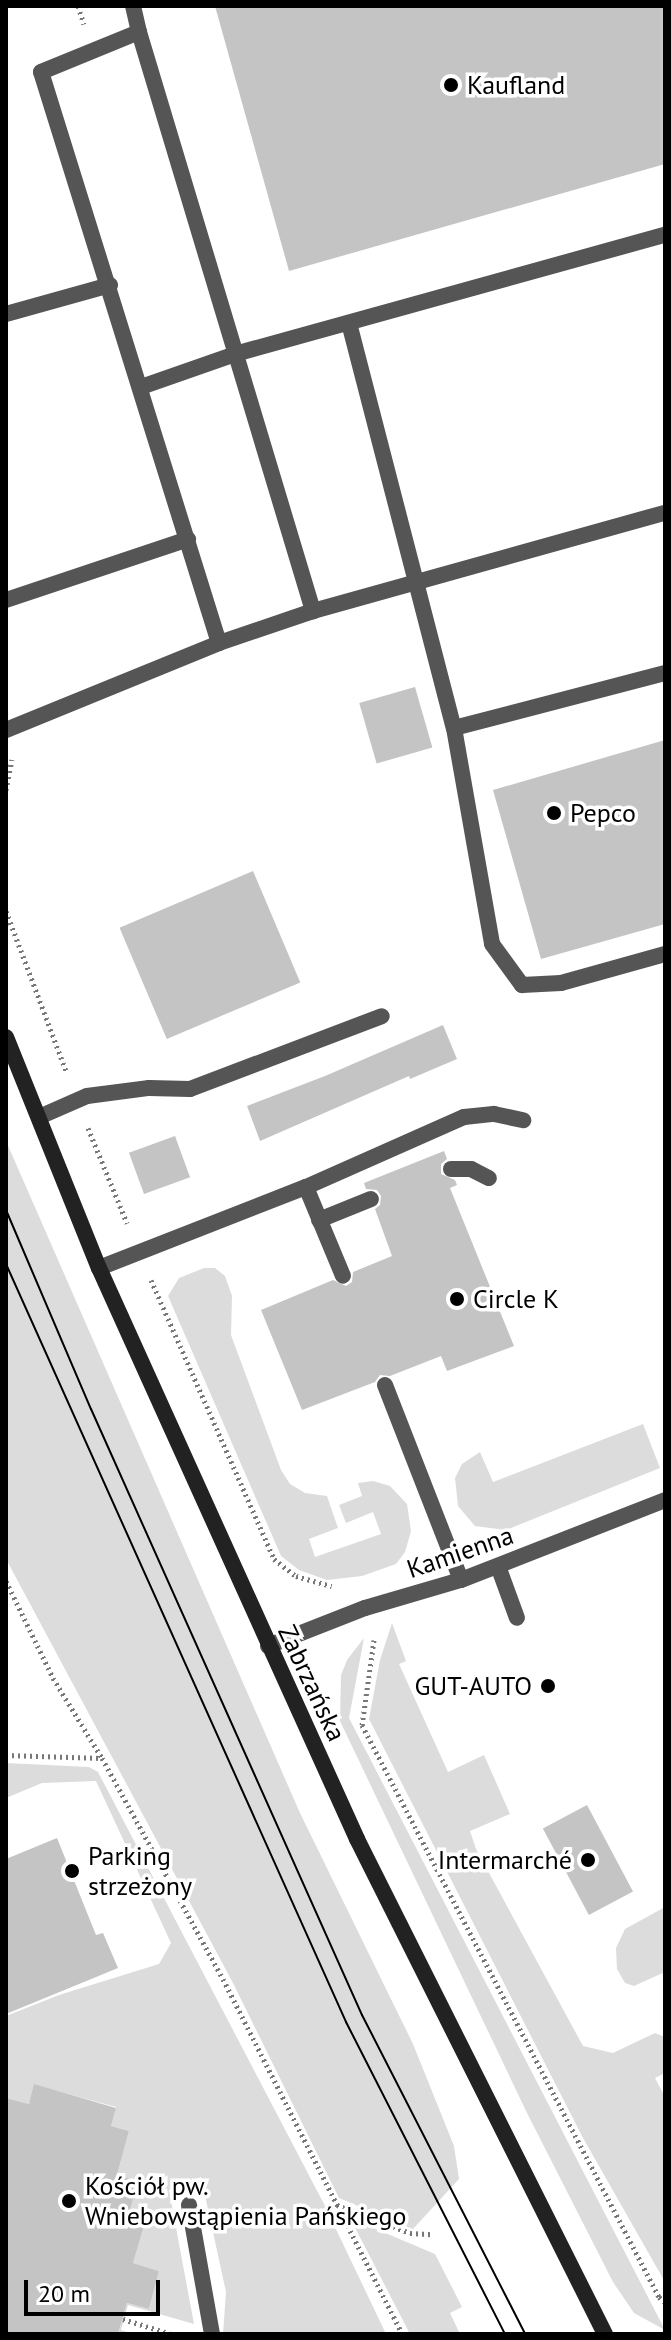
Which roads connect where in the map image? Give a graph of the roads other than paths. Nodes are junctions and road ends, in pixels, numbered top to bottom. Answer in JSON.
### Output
{"nodes":[{"id":1,"x":133,"y":6,"type":"edge"},
{"id":2,"x":139,"y":32,"type":"junction"},
{"id":3,"x":665,"y":235,"type":"edge"},
{"id":4,"x":110,"y":285,"type":"junction"},
{"id":5,"x":6,"y":314,"type":"edge"},
{"id":6,"x":349,"y":323,"type":"junction"},
{"id":7,"x":235,"y":354,"type":"junction"},
{"id":8,"x":141,"y":387,"type":"junction"},
{"id":9,"x":665,"y":513,"type":"edge"},
{"id":10,"x":188,"y":539,"type":"junction"},
{"id":11,"x":414,"y":583,"type":"junction"},
{"id":12,"x":6,"y":600,"type":"edge"},
{"id":13,"x":313,"y":611,"type":"junction"},
{"id":14,"x":219,"y":643,"type":"junction"},
{"id":15,"x":665,"y":673,"type":"edge"},
{"id":16,"x":454,"y":728,"type":"junction"},
{"id":17,"x":6,"y":730,"type":"edge"},
{"id":18,"x":665,"y":954,"type":"edge"},
{"id":19,"x":382,"y":1016,"type":"dead end"},
{"id":20,"x":6,"y":1037,"type":"edge"},
{"id":21,"x":39,"y":1117,"type":"junction"},
{"id":22,"x":523,"y":1120,"type":"dead end"},
{"id":23,"x":451,"y":1169,"type":"dead end"},
{"id":24,"x":489,"y":1178,"type":"dead end"},
{"id":25,"x":306,"y":1187,"type":"junction"},
{"id":26,"x":371,"y":1199,"type":"dead end"},
{"id":27,"x":319,"y":1220,"type":"junction"},
{"id":28,"x":99,"y":1268,"type":"junction"},
{"id":29,"x":343,"y":1276,"type":"dead end"},
{"id":30,"x":385,"y":1385,"type":"dead end"},
{"id":31,"x":665,"y":1500,"type":"edge"},
{"id":32,"x":498,"y":1566,"type":"junction"},
{"id":33,"x":461,"y":1580,"type":"junction"},
{"id":34,"x":517,"y":1618,"type":"dead end"},
{"id":35,"x":268,"y":1646,"type":"junction"},
{"id":36,"x":189,"y":2205,"type":"dead end"},
{"id":37,"x":212,"y":2334,"type":"edge"},
{"id":38,"x":605,"y":2334,"type":"edge"}],
"edges":[{"from":1,"to":2,"type":"street"},
{"from":2,"to":4,"type":"street"},
{"from":2,"to":7,"type":"street"},
{"from":3,"to":6,"type":"street"},
{"from":4,"to":5,"type":"street"},
{"from":4,"to":8,"type":"street"},
{"from":6,"to":7,"type":"street"},
{"from":6,"to":11,"type":"street"},
{"from":7,"to":8,"type":"street"},
{"from":7,"to":13,"type":"street"},
{"from":8,"to":10,"type":"street"},
{"from":9,"to":11,"type":"street"},
{"from":10,"to":12,"type":"street"},
{"from":10,"to":14,"type":"street"},
{"from":11,"to":13,"type":"street"},
{"from":11,"to":16,"type":"street"},
{"from":13,"to":14,"type":"street"},
{"from":14,"to":17,"type":"street"},
{"from":15,"to":16,"type":"street"},
{"from":16,"to":18,"type":"street"},
{"from":19,"to":21,"type":"street"},
{"from":20,"to":21,"type":"main road","name":"Zabrzańska"},
{"from":21,"to":28,"type":"main road","name":"Zabrzańska"},
{"from":22,"to":25,"type":"street"},
{"from":23,"to":24,"type":"street"},
{"from":25,"to":27,"type":"street"},
{"from":25,"to":28,"type":"street"},
{"from":26,"to":27,"type":"street"},
{"from":27,"to":29,"type":"street"},
{"from":28,"to":35,"type":"main road","name":"Zabrzańska"},
{"from":30,"to":33,"type":"street"},
{"from":31,"to":32,"type":"street","name":"Kamienna"},
{"from":32,"to":33,"type":"street","name":"Kamienna"},
{"from":32,"to":34,"type":"street"},
{"from":33,"to":35,"type":"street","name":"Kamienna"},
{"from":35,"to":38,"type":"main road","name":"Zabrzańska"},
{"from":36,"to":37,"type":"street"}]}
